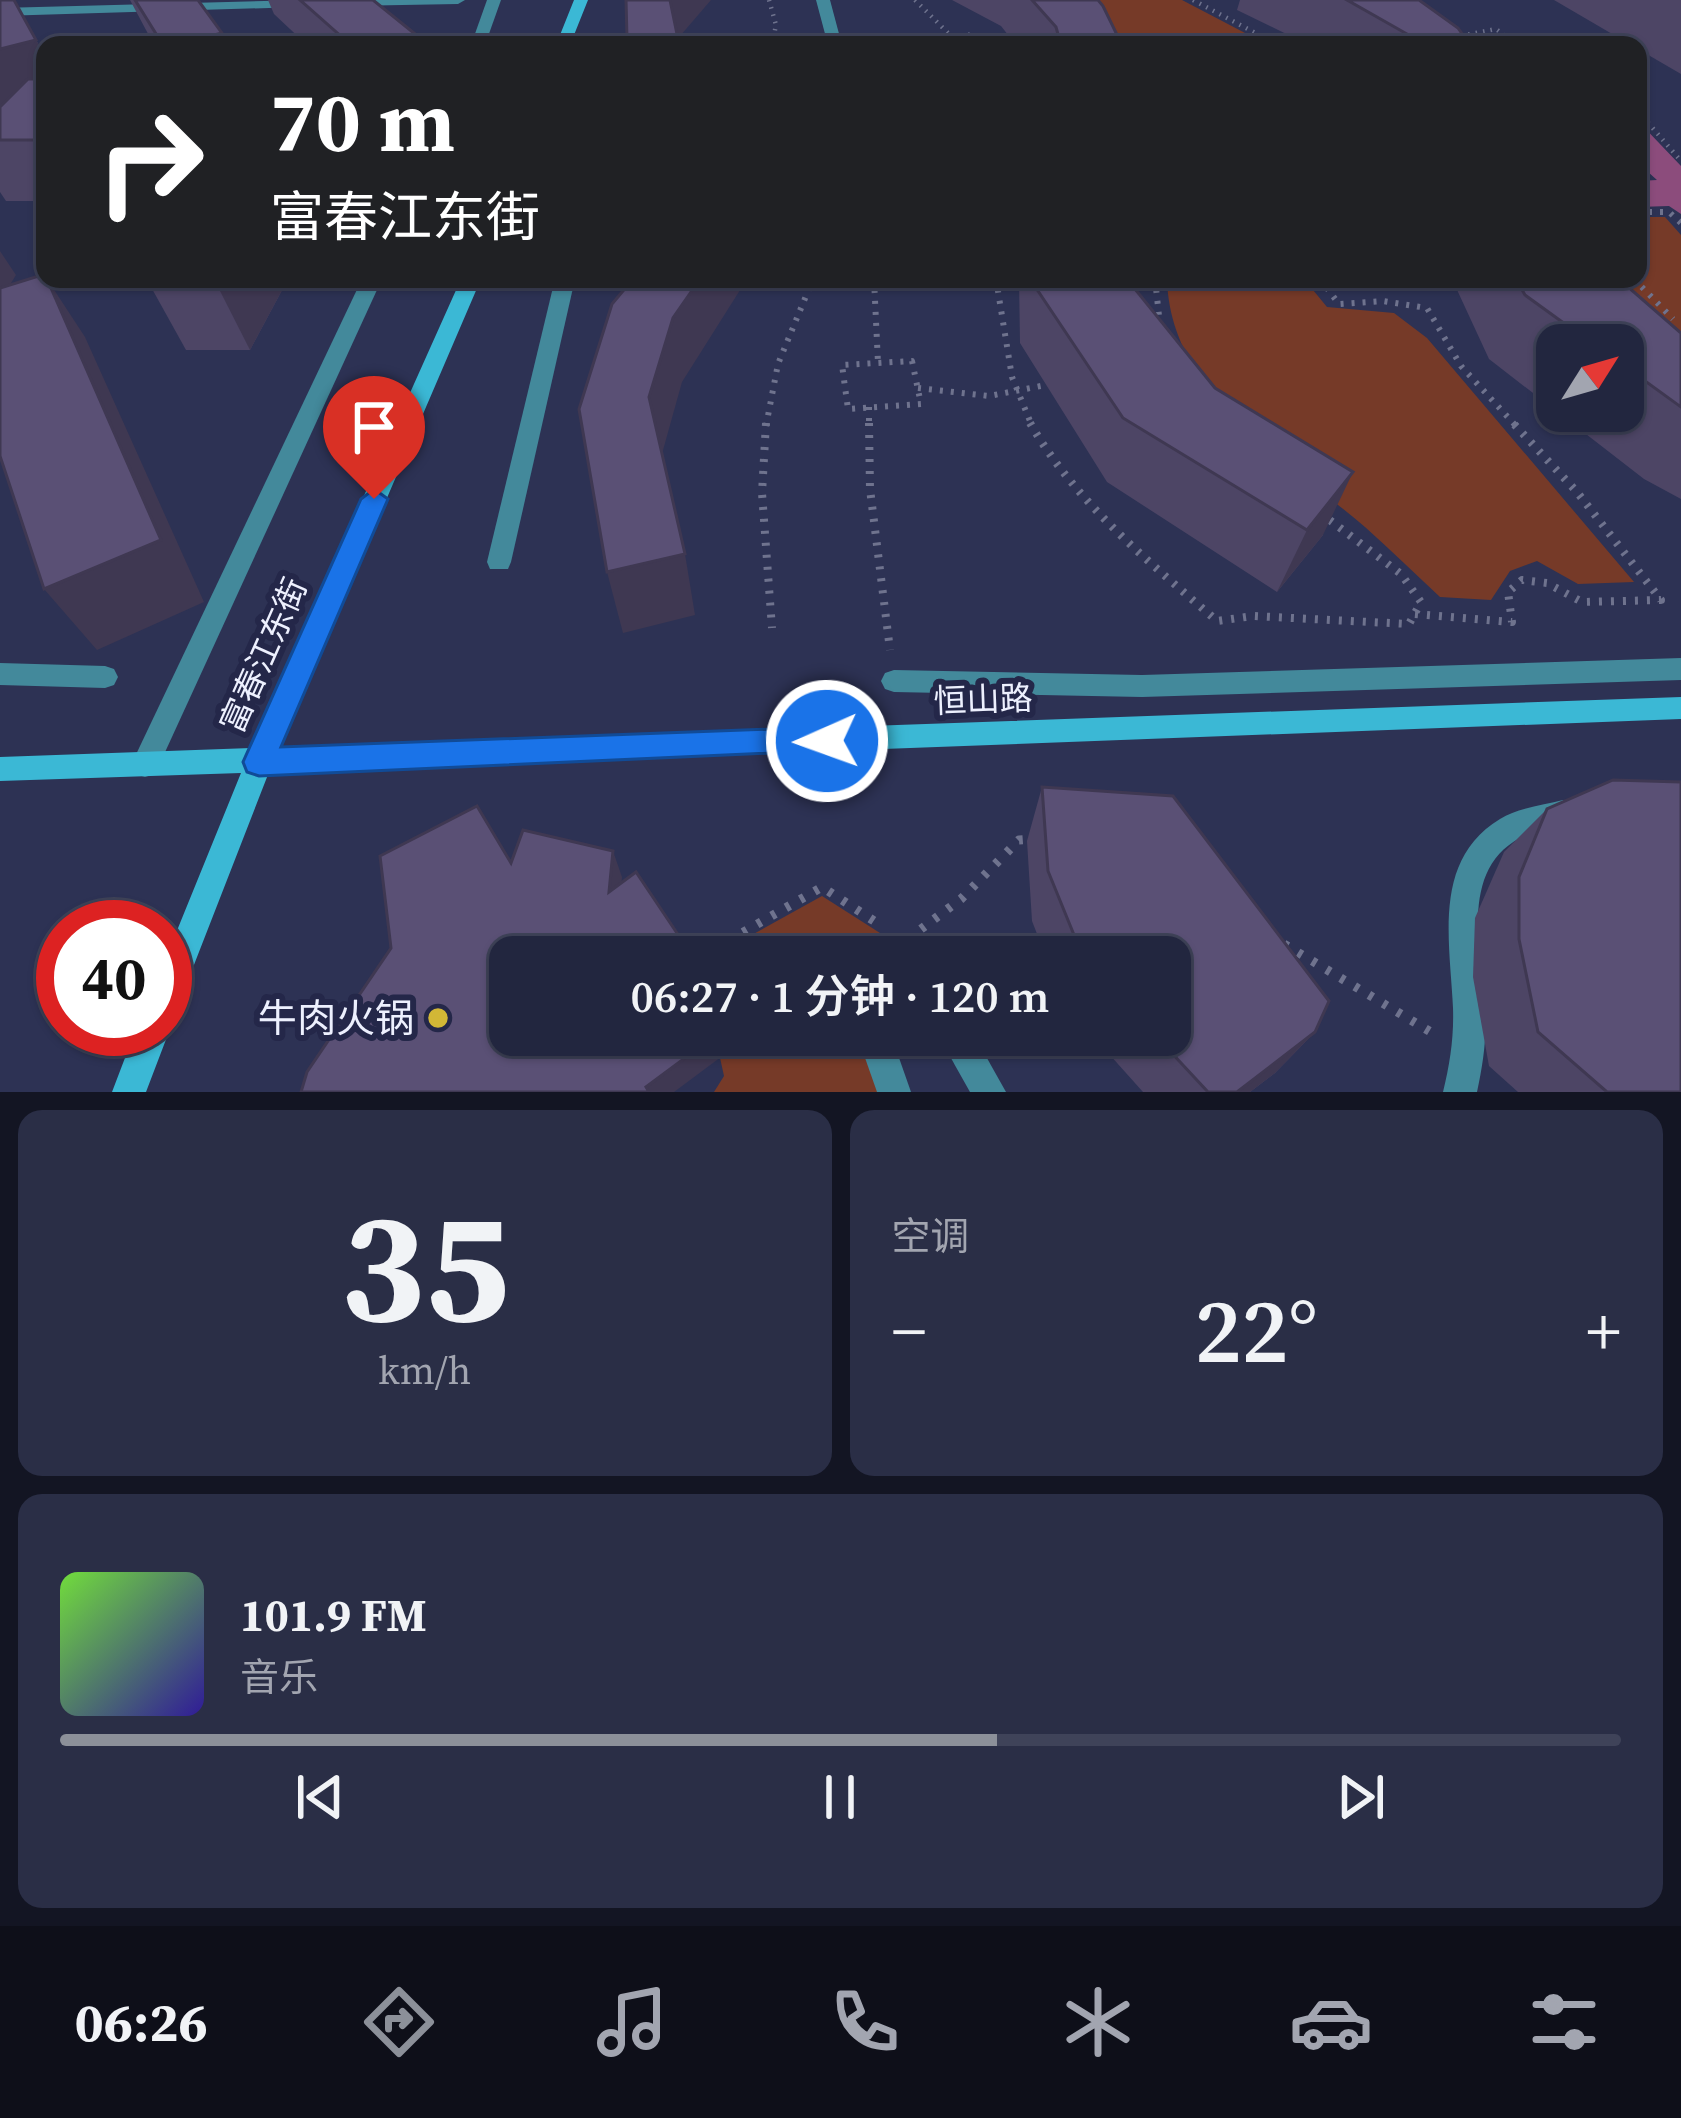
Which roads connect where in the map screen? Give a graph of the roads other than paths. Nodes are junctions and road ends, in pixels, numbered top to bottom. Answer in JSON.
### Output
{"nodes":[{"id":1,"x":458,"y":0,"type":"edge"},
{"id":2,"x":494,"y":0,"type":"edge"},
{"id":3,"x":581,"y":0,"type":"edge"},
{"id":4,"x":823,"y":0,"type":"edge"},
{"id":5,"x":0,"y":12,"type":"edge"},
{"id":6,"x":481,"y":36,"type":"edge"},
{"id":7,"x":567,"y":36,"type":"edge"},
{"id":8,"x":833,"y":36,"type":"edge"},
{"id":9,"x":368,"y":288,"type":"edge"},
{"id":10,"x":467,"y":288,"type":"edge"},
{"id":11,"x":563,"y":288,"type":"edge"},
{"id":12,"x":499,"y":562,"type":"dead end"},
{"id":13,"x":1681,"y":669,"type":"edge"},
{"id":14,"x":0,"y":674,"type":"edge"},
{"id":15,"x":105,"y":677,"type":"dead end"},
{"id":16,"x":894,"y":681,"type":"road end"},
{"id":17,"x":1681,"y":708,"type":"edge"},
{"id":18,"x":259,"y":762,"type":"junction"},
{"id":19,"x":146,"y":765,"type":"junction"},
{"id":20,"x":0,"y":770,"type":"edge"},
{"id":21,"x":1605,"y":814,"type":"edge"},
{"id":22,"x":192,"y":932,"type":"edge"},
{"id":23,"x":143,"y":1056,"type":"edge"},
{"id":24,"x":881,"y":1056,"type":"edge"},
{"id":25,"x":968,"y":1056,"type":"edge"},
{"id":26,"x":1465,"y":1079,"type":"edge"},
{"id":27,"x":129,"y":1092,"type":"edge"},
{"id":28,"x":894,"y":1092,"type":"edge"},
{"id":29,"x":989,"y":1092,"type":"edge"}],
"edges":[{"from":1,"to":5,"type":"street"},
{"from":2,"to":6,"type":"street"},
{"from":3,"to":7,"type":"street"},
{"from":4,"to":8,"type":"street"},
{"from":9,"to":19,"type":"street"},
{"from":10,"to":18,"type":"street","name":"富春江东街"},
{"from":11,"to":12,"type":"street"},
{"from":13,"to":16,"type":"street"},
{"from":14,"to":15,"type":"street"},
{"from":17,"to":18,"type":"street","name":"恒山路"},
{"from":18,"to":19,"type":"street","name":"恒山路"},
{"from":18,"to":22,"type":"street","name":"富春江东街"},
{"from":19,"to":20,"type":"street","name":"恒山路"},
{"from":21,"to":26,"type":"street"},
{"from":23,"to":27,"type":"street"},
{"from":24,"to":28,"type":"street"},
{"from":25,"to":29,"type":"street"}]}
